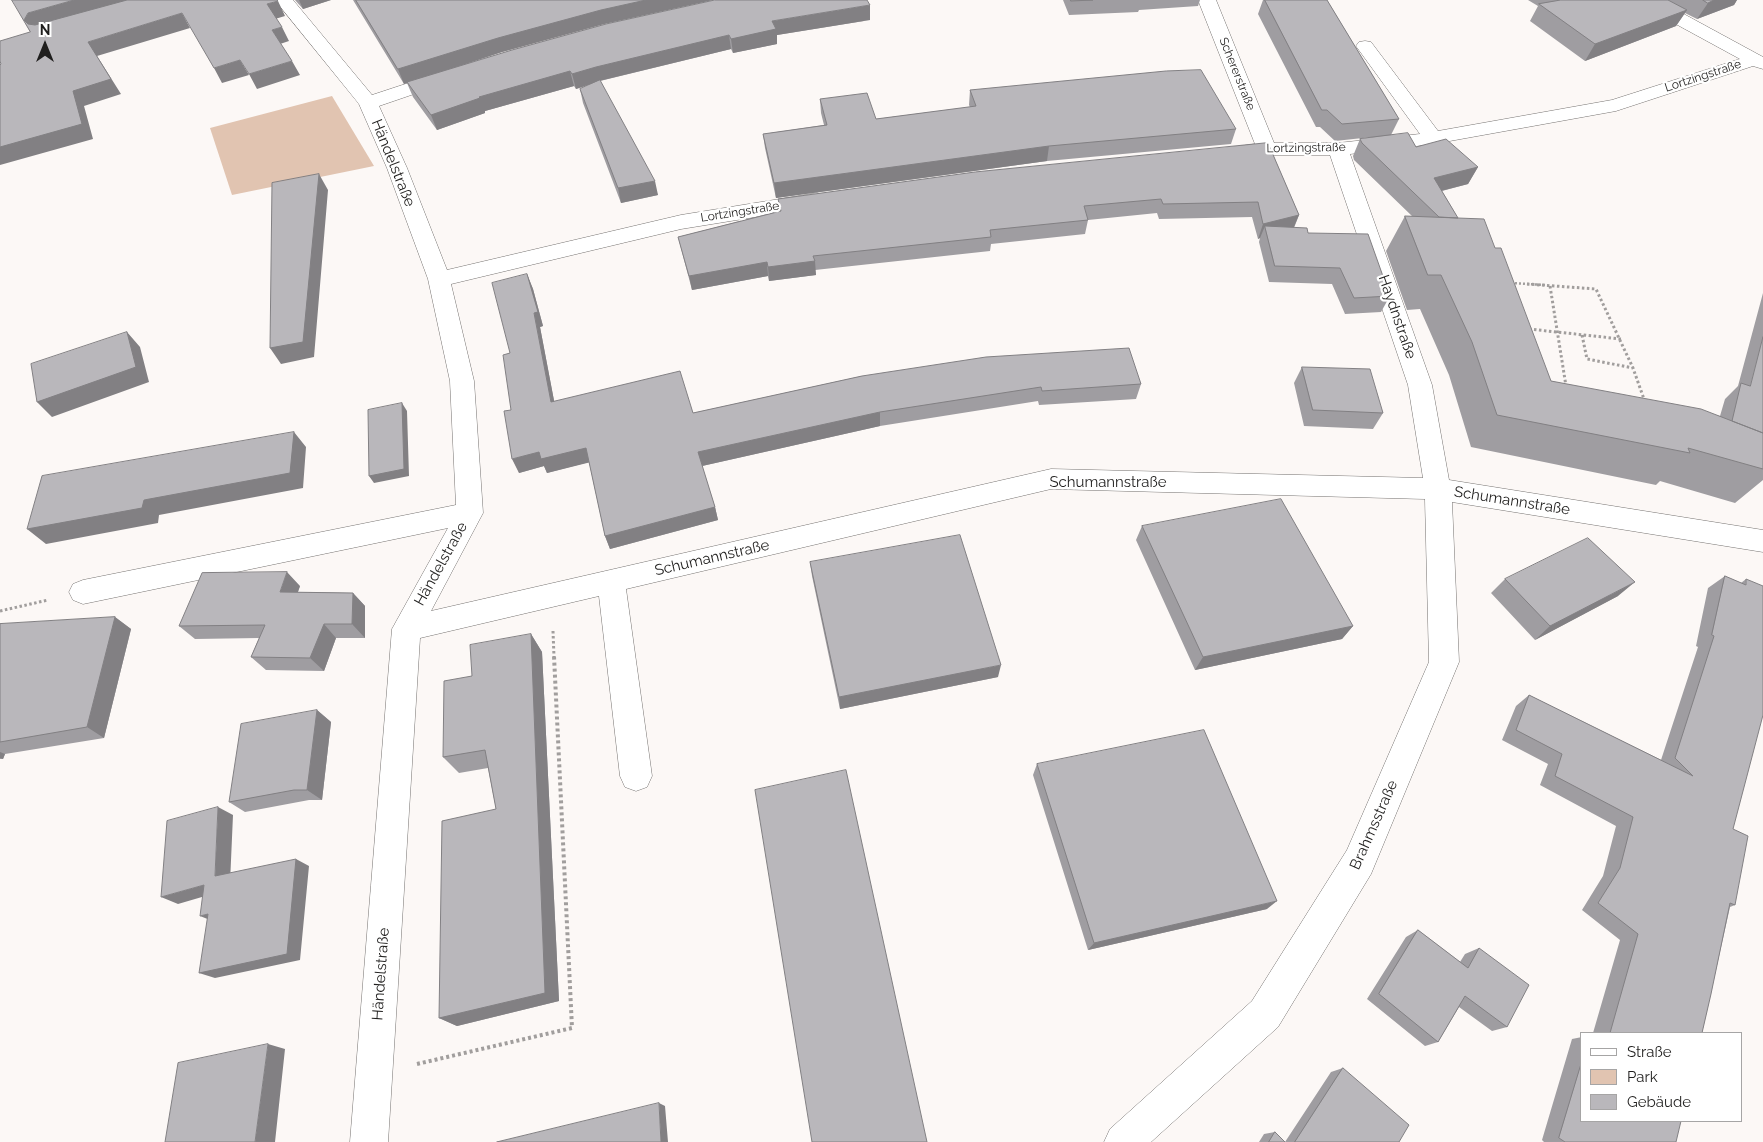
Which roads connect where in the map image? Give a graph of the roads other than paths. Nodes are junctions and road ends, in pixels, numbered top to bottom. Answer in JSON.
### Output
{"nodes":[{"id":1,"x":284,"y":0,"type":"edge"},
{"id":2,"x":1207,"y":0,"type":"edge"},
{"id":3,"x":1645,"y":0,"type":"edge"},
{"id":4,"x":1365,"y":46,"type":"dead end"},
{"id":5,"x":1759,"y":62,"type":"edge"},
{"id":6,"x":460,"y":72,"type":"edge"},
{"id":7,"x":368,"y":103,"type":"junction"},
{"id":8,"x":1434,"y":138,"type":"junction"},
{"id":9,"x":1267,"y":149,"type":"junction"},
{"id":10,"x":1338,"y":149,"type":"junction"},
{"id":11,"x":1219,"y":153,"type":"edge"},
{"id":12,"x":838,"y":197,"type":"edge"},
{"id":13,"x":439,"y":279,"type":"junction"},
{"id":14,"x":1438,"y":489,"type":"junction"},
{"id":15,"x":470,"y":513,"type":"junction"},
{"id":16,"x":1763,"y":541,"type":"edge"},
{"id":17,"x":611,"y":581,"type":"junction"},
{"id":18,"x":83,"y":592,"type":"road end"},
{"id":19,"x":406,"y":629,"type":"junction"},
{"id":20,"x":636,"y":776,"type":"dead end"},
{"id":21,"x":369,"y":1142,"type":"edge"},
{"id":22,"x":1123,"y":1142,"type":"edge"}],
"edges":[{"from":1,"to":7,"type":"street","name":"Händelstraße"},
{"from":2,"to":9,"type":"street","name":"Schererstraße"},
{"from":3,"to":5,"type":"street"},
{"from":4,"to":8,"type":"street"},
{"from":5,"to":8,"type":"street","name":"Lortzingstraße"},
{"from":6,"to":7,"type":"street"},
{"from":7,"to":13,"type":"street","name":"Händelstraße"},
{"from":8,"to":10,"type":"street","name":"Lortzingstraße"},
{"from":9,"to":10,"type":"street","name":"Lortzingstraße"},
{"from":9,"to":11,"type":"street","name":"Lortzingstraße"},
{"from":10,"to":14,"type":"street","name":"Haydnstraße"},
{"from":12,"to":13,"type":"street","name":"Lortzingstraße"},
{"from":13,"to":15,"type":"street","name":"Händelstraße"},
{"from":14,"to":16,"type":"street","name":"Schumannstraße"},
{"from":14,"to":17,"type":"street","name":"Schumannstraße"},
{"from":14,"to":22,"type":"street","name":"Brahmsstraße"},
{"from":15,"to":18,"type":"street"},
{"from":15,"to":19,"type":"street","name":"Händelstraße"},
{"from":17,"to":19,"type":"street","name":"Schumannstraße"},
{"from":17,"to":20,"type":"street"},
{"from":19,"to":21,"type":"street","name":"Händelstraße"}]}
